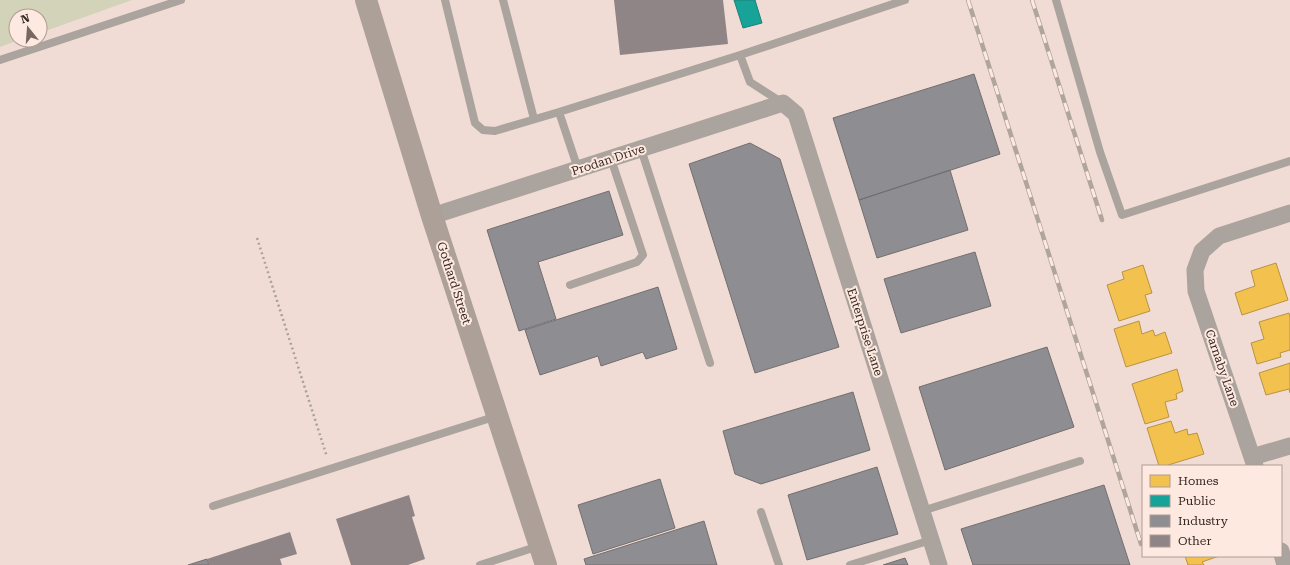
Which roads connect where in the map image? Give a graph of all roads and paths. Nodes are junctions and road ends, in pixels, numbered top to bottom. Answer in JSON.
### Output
{"nodes":[{"id":1,"x":181,"y":0,"type":"edge"},
{"id":2,"x":366,"y":0,"type":"edge"},
{"id":3,"x":445,"y":0,"type":"edge"},
{"id":4,"x":503,"y":0,"type":"edge"},
{"id":5,"x":905,"y":0,"type":"edge"},
{"id":6,"x":1056,"y":0,"type":"edge"},
{"id":7,"x":740,"y":55,"type":"junction"},
{"id":8,"x":0,"y":60,"type":"edge"},
{"id":9,"x":783,"y":103,"type":"junction"},
{"id":10,"x":559,"y":112,"type":"junction"},
{"id":11,"x":534,"y":119,"type":"junction"},
{"id":12,"x":641,"y":149,"type":"junction"},
{"id":13,"x":611,"y":159,"type":"junction"},
{"id":14,"x":1290,"y":160,"type":"edge"},
{"id":15,"x":578,"y":169,"type":"junction"},
{"id":16,"x":1290,"y":213,"type":"edge"},
{"id":17,"x":432,"y":216,"type":"junction"},
{"id":18,"x":257,"y":238,"type":"dead end"},
{"id":19,"x":570,"y":285,"type":"dead end"},
{"id":20,"x":710,"y":363,"type":"dead end"},
{"id":21,"x":497,"y":416,"type":"junction"},
{"id":22,"x":1290,"y":446,"type":"edge"},
{"id":23,"x":1080,"y":461,"type":"dead end"},
{"id":24,"x":1253,"y":462,"type":"edge"},
{"id":25,"x":330,"y":469,"type":"junction"},
{"id":26,"x":213,"y":506,"type":"dead end"},
{"id":27,"x":922,"y":511,"type":"junction"},
{"id":28,"x":762,"y":512,"type":"dead end"},
{"id":29,"x":931,"y":540,"type":"junction"},
{"id":30,"x":1282,"y":554,"type":"edge"},
{"id":31,"x":542,"y":556,"type":"edge"},
{"id":32,"x":480,"y":565,"type":"edge"},
{"id":33,"x":779,"y":565,"type":"edge"},
{"id":34,"x":850,"y":565,"type":"edge"},
{"id":35,"x":938,"y":565,"type":"edge"},
{"id":36,"x":1286,"y":565,"type":"edge"}],
"edges":[{"from":1,"to":8,"type":"lane"},
{"from":2,"to":17,"type":"street","name":"Gothard Street"},
{"from":3,"to":11,"type":"lane"},
{"from":4,"to":11,"type":"lane"},
{"from":5,"to":7,"type":"lane"},
{"from":6,"to":14,"type":"lane"},
{"from":7,"to":9,"type":"lane"},
{"from":7,"to":10,"type":"lane"},
{"from":9,"to":12,"type":"street","name":"Prodan Drive"},
{"from":9,"to":27,"type":"street","name":"Enterprise Lane"},
{"from":10,"to":11,"type":"lane"},
{"from":10,"to":15,"type":"lane"},
{"from":12,"to":13,"type":"street","name":"Prodan Drive"},
{"from":12,"to":20,"type":"lane"},
{"from":13,"to":15,"type":"street","name":"Prodan Drive"},
{"from":13,"to":19,"type":"lane"},
{"from":15,"to":17,"type":"street","name":"Prodan Drive"},
{"from":16,"to":24,"type":"street","name":"Carnaby Lane"},
{"from":17,"to":21,"type":"street","name":"Gothard Street"},
{"from":18,"to":25,"type":"path"},
{"from":21,"to":25,"type":"lane"},
{"from":21,"to":31,"type":"street","name":"Gothard Street"},
{"from":22,"to":24,"type":"street"},
{"from":23,"to":27,"type":"lane"},
{"from":25,"to":26,"type":"lane"},
{"from":27,"to":29,"type":"street","name":"Enterprise Lane"},
{"from":28,"to":33,"type":"lane"},
{"from":29,"to":34,"type":"lane"},
{"from":29,"to":35,"type":"street","name":"Enterprise Lane"},
{"from":30,"to":36,"type":"street"},
{"from":31,"to":32,"type":"lane"}]}
